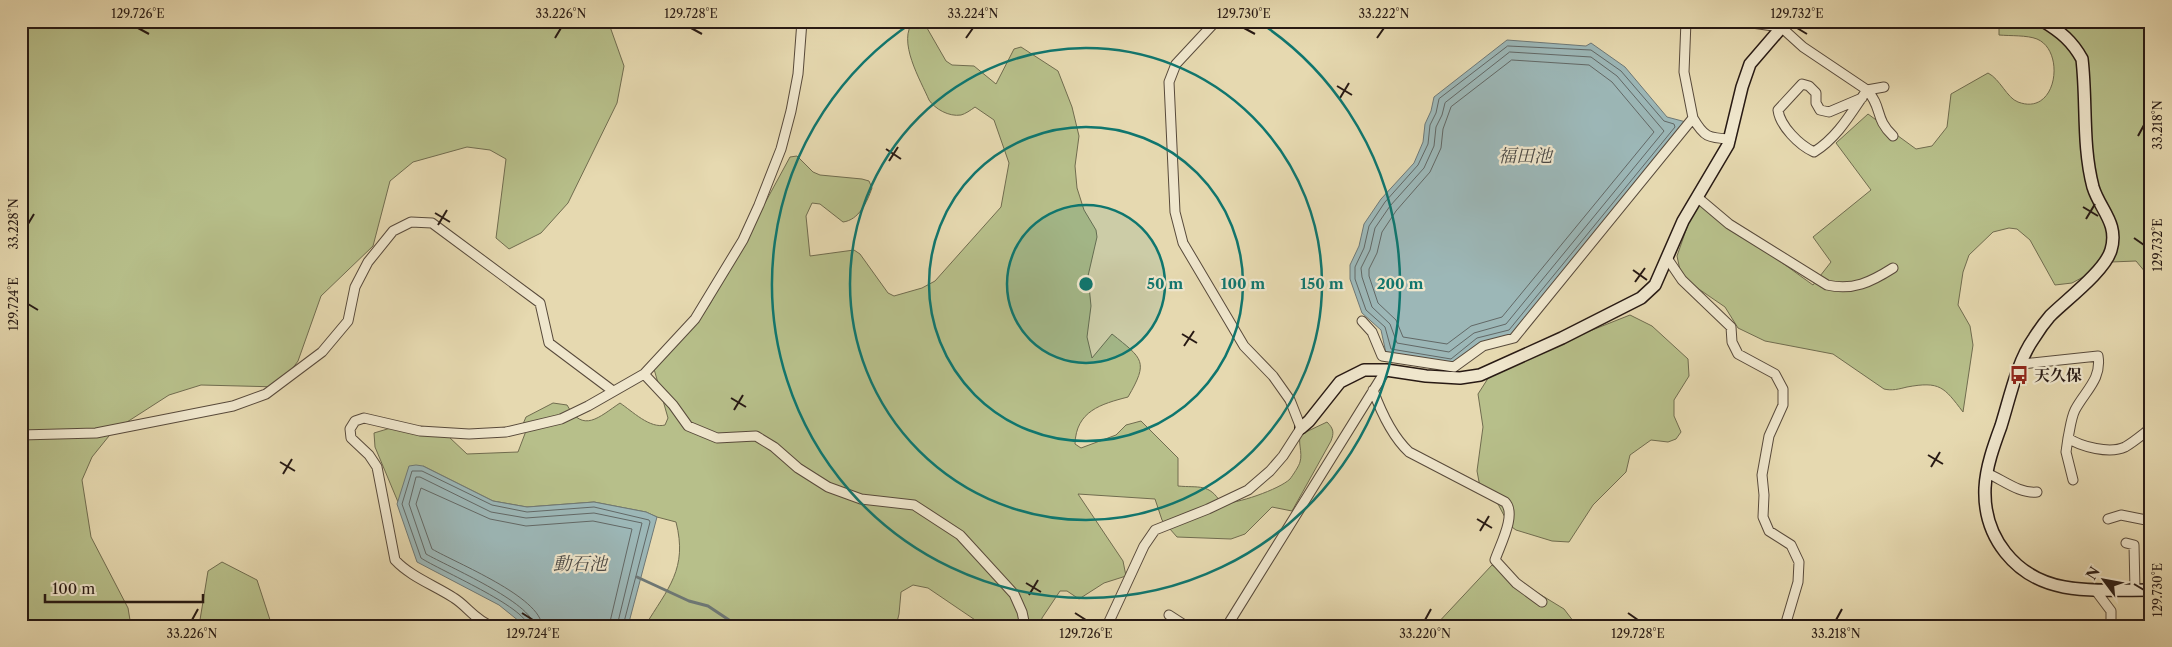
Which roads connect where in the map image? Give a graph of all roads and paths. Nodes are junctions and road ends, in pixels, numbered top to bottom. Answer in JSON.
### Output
{"nodes":[{"id":1,"x":802,"y":21,"type":"edge"},
{"id":2,"x":1216,"y":21,"type":"edge"},
{"id":3,"x":1686,"y":21,"type":"edge"},
{"id":4,"x":1725,"y":21,"type":"edge"},
{"id":5,"x":2043,"y":21,"type":"edge"},
{"id":6,"x":1784,"y":24,"type":"edge"},
{"id":7,"x":1884,"y":87,"type":"dead end"},
{"id":8,"x":1864,"y":94,"type":"junction"},
{"id":9,"x":1693,"y":118,"type":"junction"},
{"id":10,"x":1893,"y":136,"type":"dead end"},
{"id":11,"x":1730,"y":140,"type":"junction"},
{"id":12,"x":1697,"y":197,"type":"junction"},
{"id":13,"x":1667,"y":258,"type":"junction"},
{"id":14,"x":1893,"y":268,"type":"dead end"},
{"id":15,"x":1362,"y":321,"type":"dead end"},
{"id":16,"x":2022,"y":364,"type":"junction"},
{"id":17,"x":1386,"y":370,"type":"junction"},
{"id":18,"x":644,"y":374,"type":"junction"},
{"id":19,"x":1373,"y":390,"type":"junction"},
{"id":20,"x":613,"y":391,"type":"junction"},
{"id":21,"x":1301,"y":428,"type":"junction"},
{"id":22,"x":2151,"y":428,"type":"edge"},
{"id":23,"x":21,"y":435,"type":"edge"},
{"id":24,"x":2068,"y":438,"type":"junction"},
{"id":25,"x":1987,"y":473,"type":"junction"},
{"id":26,"x":2073,"y":480,"type":"dead end"},
{"id":27,"x":2037,"y":492,"type":"dead end"},
{"id":28,"x":2151,"y":502,"type":"edge"},
{"id":29,"x":2108,"y":519,"type":"dead end"},
{"id":30,"x":2149,"y":521,"type":"edge"},
{"id":31,"x":2126,"y":543,"type":"dead end"},
{"id":32,"x":2135,"y":590,"type":"junction"},
{"id":33,"x":2151,"y":590,"type":"edge"},
{"id":34,"x":2096,"y":591,"type":"junction"},
{"id":35,"x":1542,"y":602,"type":"dead end"},
{"id":36,"x":1169,"y":615,"type":"dead end"},
{"id":37,"x":492,"y":626,"type":"edge"},
{"id":38,"x":1025,"y":626,"type":"edge"},
{"id":39,"x":1107,"y":626,"type":"edge"},
{"id":40,"x":1186,"y":626,"type":"edge"},
{"id":41,"x":1226,"y":626,"type":"edge"},
{"id":42,"x":1785,"y":626,"type":"edge"},
{"id":43,"x":2111,"y":626,"type":"edge"}],
"edges":[{"from":1,"to":18,"type":"street"},
{"from":2,"to":21,"type":"street"},
{"from":3,"to":9,"type":"street"},
{"from":4,"to":6,"type":"street"},
{"from":5,"to":16,"type":"main road"},
{"from":6,"to":8,"type":"street"},
{"from":6,"to":11,"type":"main road"},
{"from":7,"to":8,"type":"street"},
{"from":8,"to":8,"type":"street"},
{"from":8,"to":10,"type":"street"},
{"from":9,"to":11,"type":"street"},
{"from":9,"to":15,"type":"street"},
{"from":11,"to":12,"type":"main road"},
{"from":12,"to":13,"type":"main road"},
{"from":12,"to":14,"type":"street"},
{"from":13,"to":17,"type":"main road"},
{"from":13,"to":42,"type":"street"},
{"from":16,"to":24,"type":"street"},
{"from":16,"to":25,"type":"main road"},
{"from":17,"to":19,"type":"street"},
{"from":17,"to":21,"type":"main road"},
{"from":18,"to":20,"type":"street"},
{"from":18,"to":38,"type":"street"},
{"from":19,"to":35,"type":"street"},
{"from":19,"to":41,"type":"street"},
{"from":20,"to":23,"type":"street"},
{"from":20,"to":37,"type":"street"},
{"from":21,"to":39,"type":"street"},
{"from":22,"to":24,"type":"street"},
{"from":24,"to":26,"type":"street"},
{"from":25,"to":27,"type":"street"},
{"from":25,"to":34,"type":"main road"},
{"from":28,"to":30,"type":"street"},
{"from":29,"to":30,"type":"street"},
{"from":31,"to":32,"type":"street"},
{"from":32,"to":33,"type":"main road"},
{"from":32,"to":34,"type":"main road"},
{"from":34,"to":43,"type":"street"},
{"from":36,"to":40,"type":"street"}]}
